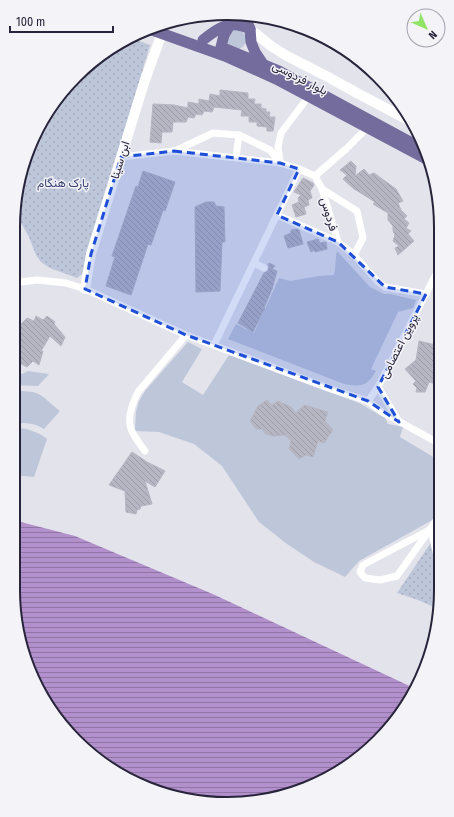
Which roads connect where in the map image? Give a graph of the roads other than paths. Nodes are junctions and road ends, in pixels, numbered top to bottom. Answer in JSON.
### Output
{"nodes":[{"id":1,"x":230,"y":21,"type":"edge"},
{"id":2,"x":247,"y":21,"type":"edge"},
{"id":3,"x":249,"y":21,"type":"edge"},
{"id":4,"x":250,"y":29,"type":"junction"},
{"id":5,"x":163,"y":30,"type":"edge"},
{"id":6,"x":164,"y":30,"type":"edge"},
{"id":7,"x":159,"y":31,"type":"edge"},
{"id":8,"x":203,"y":40,"type":"junction"},
{"id":9,"x":251,"y":42,"type":"junction"},
{"id":10,"x":230,"y":54,"type":"junction"},
{"id":11,"x":263,"y":64,"type":"junction"},
{"id":12,"x":308,"y":96,"type":"junction"},
{"id":13,"x":402,"y":117,"type":"edge"},
{"id":14,"x":371,"y":124,"type":"junction"},
{"id":15,"x":239,"y":135,"type":"junction"},
{"id":16,"x":417,"y":146,"type":"edge"},
{"id":17,"x":174,"y":151,"type":"junction"},
{"id":18,"x":421,"y":155,"type":"edge"},
{"id":19,"x":121,"y":157,"type":"junction"},
{"id":20,"x":236,"y":158,"type":"junction"},
{"id":21,"x":280,"y":163,"type":"junction"},
{"id":22,"x":299,"y":169,"type":"junction"},
{"id":23,"x":315,"y":176,"type":"junction"},
{"id":24,"x":322,"y":189,"type":"junction"},
{"id":25,"x":277,"y":215,"type":"junction"},
{"id":26,"x":338,"y":242,"type":"junction"},
{"id":27,"x":354,"y":255,"type":"junction"},
{"id":28,"x":254,"y":263,"type":"junction"},
{"id":29,"x":264,"y":268,"type":"dead end"},
{"id":30,"x":434,"y":278,"type":"edge"},
{"id":31,"x":20,"y":282,"type":"edge"},
{"id":32,"x":85,"y":289,"type":"junction"},
{"id":33,"x":426,"y":294,"type":"junction"},
{"id":34,"x":186,"y":335,"type":"junction"},
{"id":35,"x":214,"y":345,"type":"junction"},
{"id":36,"x":378,"y":387,"type":"junction"},
{"id":37,"x":368,"y":401,"type":"junction"},
{"id":38,"x":399,"y":422,"type":"junction"},
{"id":39,"x":434,"y":441,"type":"edge"},
{"id":40,"x":145,"y":451,"type":"dead end"},
{"id":41,"x":434,"y":524,"type":"edge"},
{"id":42,"x":431,"y":529,"type":"junction"},
{"id":43,"x":434,"y":543,"type":"edge"}],
"edges":[{"from":1,"to":4,"type":"main road"},
{"from":1,"to":8,"type":"main road"},
{"from":1,"to":10,"type":"main road"},
{"from":2,"to":4,"type":"main road"},
{"from":3,"to":4,"type":"street"},
{"from":4,"to":9,"type":"main road"},
{"from":4,"to":13,"type":"street"},
{"from":5,"to":10,"type":"main road","name":"بلوار فردوسی"},
{"from":6,"to":8,"type":"main road","name":"بلوار فردوسی"},
{"from":7,"to":19,"type":"street","name":"ابن سینا"},
{"from":8,"to":10,"type":"main road","name":"بلوار فردوسی"},
{"from":9,"to":10,"type":"main road"},
{"from":9,"to":11,"type":"main road"},
{"from":10,"to":11,"type":"main road","name":"بلوار فردوسی"},
{"from":10,"to":12,"type":"main road","name":"بلوار فردوسی"},
{"from":11,"to":14,"type":"main road","name":"بلوار فردوسی"},
{"from":12,"to":14,"type":"main road","name":"بلوار فردوسی"},
{"from":12,"to":21,"type":"street"},
{"from":14,"to":16,"type":"main road","name":"بلوار فردوسی"},
{"from":14,"to":18,"type":"main road","name":"بلوار فردوسی"},
{"from":14,"to":23,"type":"street"},
{"from":15,"to":17,"type":"street"},
{"from":15,"to":20,"type":"street"},
{"from":15,"to":21,"type":"street"},
{"from":17,"to":19,"type":"street"},
{"from":17,"to":20,"type":"street"},
{"from":19,"to":32,"type":"street","name":"ابن سینا"},
{"from":20,"to":21,"type":"street"},
{"from":21,"to":22,"type":"street"},
{"from":22,"to":23,"type":"street"},
{"from":22,"to":25,"type":"street"},
{"from":23,"to":24,"type":"street","name":"فردوس"},
{"from":24,"to":26,"type":"street","name":"فردوس"},
{"from":24,"to":27,"type":"street","name":"فردوس"},
{"from":25,"to":26,"type":"street"},
{"from":25,"to":28,"type":"street"},
{"from":26,"to":27,"type":"street","name":"فردوس"},
{"from":27,"to":33,"type":"street","name":"فردوس"},
{"from":28,"to":29,"type":"street"},
{"from":28,"to":35,"type":"street"},
{"from":30,"to":33,"type":"street","name":"پروین اعتصامی"},
{"from":31,"to":32,"type":"street"},
{"from":32,"to":34,"type":"street"},
{"from":33,"to":36,"type":"street","name":"پروین اعتصامی"},
{"from":34,"to":35,"type":"street"},
{"from":34,"to":40,"type":"street"},
{"from":35,"to":37,"type":"street"},
{"from":36,"to":37,"type":"street","name":"پروین اعتصامی"},
{"from":36,"to":38,"type":"street"},
{"from":37,"to":38,"type":"street"},
{"from":38,"to":39,"type":"street"},
{"from":41,"to":42,"type":"street"},
{"from":42,"to":42,"type":"street"},
{"from":42,"to":43,"type":"street"}]}
